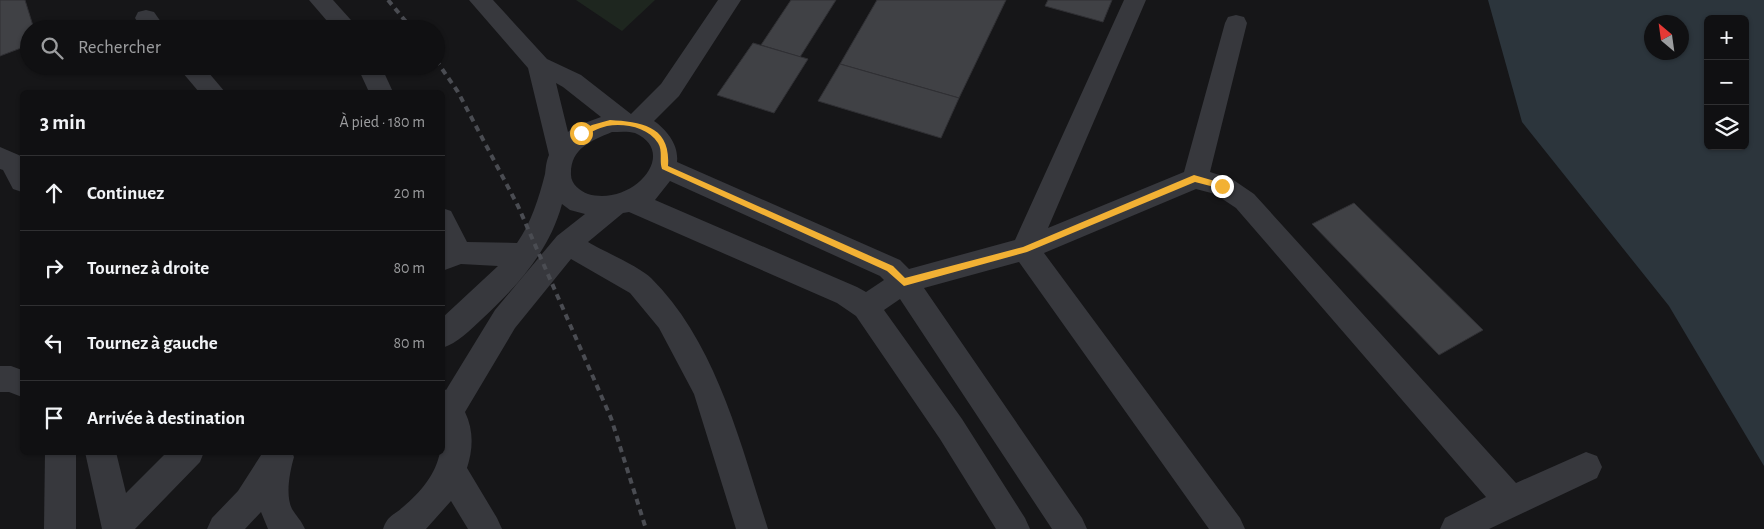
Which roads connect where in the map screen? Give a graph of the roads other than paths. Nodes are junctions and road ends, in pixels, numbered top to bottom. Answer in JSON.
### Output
{"nodes":[{"id":1,"x":320,"y":0,"type":"edge"},
{"id":2,"x":480,"y":0,"type":"edge"},
{"id":3,"x":730,"y":0,"type":"edge"},
{"id":4,"x":1135,"y":0,"type":"edge"},
{"id":5,"x":339,"y":20,"type":"edge"},
{"id":6,"x":1236,"y":23,"type":"dead end"},
{"id":7,"x":539,"y":64,"type":"junction"},
{"id":8,"x":197,"y":75,"type":"edge"},
{"id":9,"x":374,"y":75,"type":"edge"},
{"id":10,"x":211,"y":90,"type":"edge"},
{"id":11,"x":381,"y":90,"type":"edge"},
{"id":12,"x":631,"y":123,"type":"junction"},
{"id":13,"x":0,"y":157,"type":"edge"},
{"id":14,"x":559,"y":164,"type":"junction"},
{"id":15,"x":664,"y":167,"type":"junction"},
{"id":16,"x":20,"y":178,"type":"edge"},
{"id":17,"x":1194,"y":178,"type":"junction"},
{"id":18,"x":622,"y":203,"type":"junction"},
{"id":19,"x":445,"y":229,"type":"edge"},
{"id":20,"x":568,"y":244,"type":"junction"},
{"id":21,"x":1024,"y":250,"type":"junction"},
{"id":22,"x":523,"y":255,"type":"junction"},
{"id":23,"x":451,"y":257,"type":"edge"},
{"id":24,"x":904,"y":282,"type":"junction"},
{"id":25,"x":866,"y":306,"type":"junction"},
{"id":26,"x":445,"y":333,"type":"edge"},
{"id":27,"x":0,"y":379,"type":"edge"},
{"id":28,"x":20,"y":383,"type":"edge"},
{"id":29,"x":446,"y":406,"type":"edge"},
{"id":30,"x":61,"y":455,"type":"edge"},
{"id":31,"x":101,"y":455,"type":"edge"},
{"id":32,"x":186,"y":455,"type":"edge"},
{"id":33,"x":279,"y":455,"type":"edge"},
{"id":34,"x":1586,"y":467,"type":"dead end"},
{"id":35,"x":451,"y":472,"type":"junction"},
{"id":36,"x":1511,"y":500,"type":"junction"},
{"id":37,"x":117,"y":526,"type":"edge"},
{"id":38,"x":60,"y":529,"type":"edge"},
{"id":39,"x":223,"y":529,"type":"edge"},
{"id":40,"x":290,"y":529,"type":"edge"},
{"id":41,"x":399,"y":529,"type":"edge"},
{"id":42,"x":486,"y":529,"type":"edge"},
{"id":43,"x":752,"y":529,"type":"edge"},
{"id":44,"x":1014,"y":529,"type":"edge"},
{"id":45,"x":1071,"y":529,"type":"edge"},
{"id":46,"x":1229,"y":529,"type":"edge"},
{"id":47,"x":1456,"y":529,"type":"edge"}],
"edges":[{"from":1,"to":5,"type":"street"},
{"from":2,"to":7,"type":"street"},
{"from":3,"to":12,"type":"street"},
{"from":4,"to":21,"type":"street"},
{"from":6,"to":17,"type":"street"},
{"from":7,"to":12,"type":"street"},
{"from":7,"to":14,"type":"street"},
{"from":8,"to":10,"type":"street"},
{"from":9,"to":11,"type":"street"},
{"from":12,"to":14,"type":"street"},
{"from":12,"to":15,"type":"street"},
{"from":13,"to":16,"type":"street"},
{"from":14,"to":18,"type":"street"},
{"from":14,"to":22,"type":"street"},
{"from":15,"to":18,"type":"street"},
{"from":15,"to":24,"type":"street"},
{"from":17,"to":21,"type":"street"},
{"from":17,"to":36,"type":"street"},
{"from":18,"to":20,"type":"street"},
{"from":18,"to":25,"type":"street"},
{"from":19,"to":23,"type":"street"},
{"from":20,"to":29,"type":"street"},
{"from":20,"to":43,"type":"street"},
{"from":21,"to":24,"type":"street"},
{"from":21,"to":46,"type":"street"},
{"from":22,"to":23,"type":"street"},
{"from":22,"to":26,"type":"street"},
{"from":24,"to":25,"type":"street"},
{"from":24,"to":45,"type":"street"},
{"from":25,"to":44,"type":"street"},
{"from":27,"to":28,"type":"street"},
{"from":29,"to":35,"type":"street"},
{"from":30,"to":38,"type":"street"},
{"from":31,"to":37,"type":"street"},
{"from":32,"to":37,"type":"street"},
{"from":33,"to":39,"type":"street"},
{"from":33,"to":40,"type":"street"},
{"from":34,"to":36,"type":"street"},
{"from":35,"to":41,"type":"street"},
{"from":35,"to":42,"type":"street"},
{"from":36,"to":47,"type":"street"}]}
